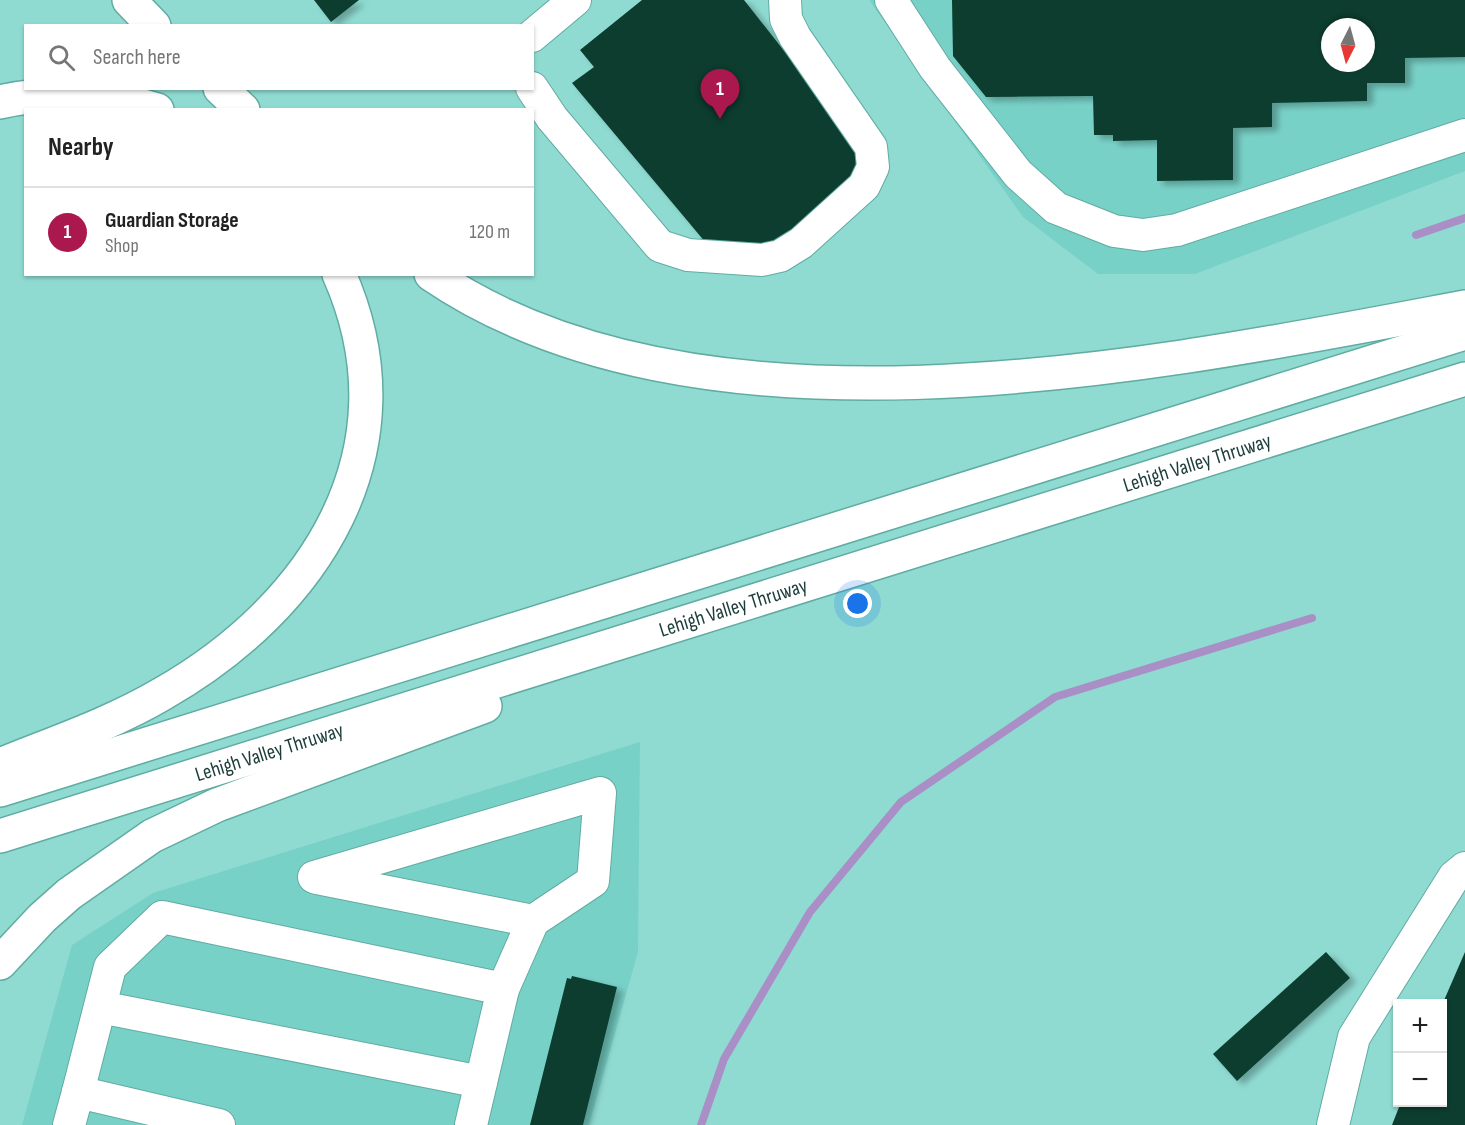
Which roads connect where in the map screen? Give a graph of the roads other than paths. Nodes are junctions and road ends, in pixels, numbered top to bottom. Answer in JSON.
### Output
{"nodes":[{"id":1,"x":129,"y":0,"type":"edge"},
{"id":2,"x":151,"y":0,"type":"edge"},
{"id":3,"x":574,"y":0,"type":"edge"},
{"id":4,"x":785,"y":0,"type":"edge"},
{"id":5,"x":891,"y":0,"type":"edge"},
{"id":6,"x":152,"y":24,"type":"edge"},
{"id":7,"x":166,"y":24,"type":"edge"},
{"id":8,"x":534,"y":34,"type":"edge"},
{"id":9,"x":222,"y":90,"type":"edge"},
{"id":10,"x":533,"y":90,"type":"edge"},
{"id":11,"x":0,"y":102,"type":"edge"},
{"id":12,"x":150,"y":108,"type":"edge"},
{"id":13,"x":241,"y":108,"type":"edge"},
{"id":14,"x":1465,"y":135,"type":"edge"},
{"id":15,"x":340,"y":276,"type":"edge"},
{"id":16,"x":434,"y":276,"type":"edge"},
{"id":17,"x":1465,"y":307,"type":"edge"},
{"id":18,"x":1465,"y":333,"type":"edge"},
{"id":19,"x":1465,"y":379,"type":"edge"},
{"id":20,"x":869,"y":565,"type":"junction"},
{"id":21,"x":0,"y":765,"type":"edge"},
{"id":22,"x":0,"y":790,"type":"edge"},
{"id":23,"x":0,"y":836,"type":"edge"},
{"id":24,"x":1465,"y":868,"type":"edge"},
{"id":25,"x":533,"y":921,"type":"junction"},
{"id":26,"x":0,"y":963,"type":"edge"},
{"id":27,"x":503,"y":989,"type":"junction"},
{"id":28,"x":100,"y":1006,"type":"junction"},
{"id":29,"x":481,"y":1082,"type":"junction"},
{"id":30,"x":78,"y":1092,"type":"junction"},
{"id":31,"x":69,"y":1125,"type":"edge"},
{"id":32,"x":219,"y":1125,"type":"edge"},
{"id":33,"x":471,"y":1125,"type":"edge"},
{"id":34,"x":1333,"y":1125,"type":"edge"}],
"edges":[{"from":1,"to":6,"type":"highway"},
{"from":2,"to":7,"type":"highway"},
{"from":3,"to":8,"type":"lane"},
{"from":4,"to":10,"type":"lane"},
{"from":5,"to":14,"type":"lane"},
{"from":9,"to":13,"type":"highway"},
{"from":11,"to":12,"type":"highway"},
{"from":15,"to":21,"type":"highway"},
{"from":16,"to":17,"type":"highway"},
{"from":18,"to":22,"type":"highway","name":"Lehigh Valley Thruway"},
{"from":19,"to":20,"type":"highway","name":"Lehigh Valley Thruway"},
{"from":20,"to":23,"type":"highway","name":"Lehigh Valley Thruway"},
{"from":20,"to":26,"type":"highway"},
{"from":24,"to":34,"type":"lane"},
{"from":25,"to":25,"type":"lane"},
{"from":25,"to":27,"type":"lane"},
{"from":27,"to":28,"type":"lane"},
{"from":27,"to":29,"type":"lane"},
{"from":28,"to":29,"type":"lane"},
{"from":28,"to":30,"type":"lane"},
{"from":29,"to":33,"type":"lane"},
{"from":30,"to":31,"type":"lane"},
{"from":30,"to":32,"type":"lane"}]}
